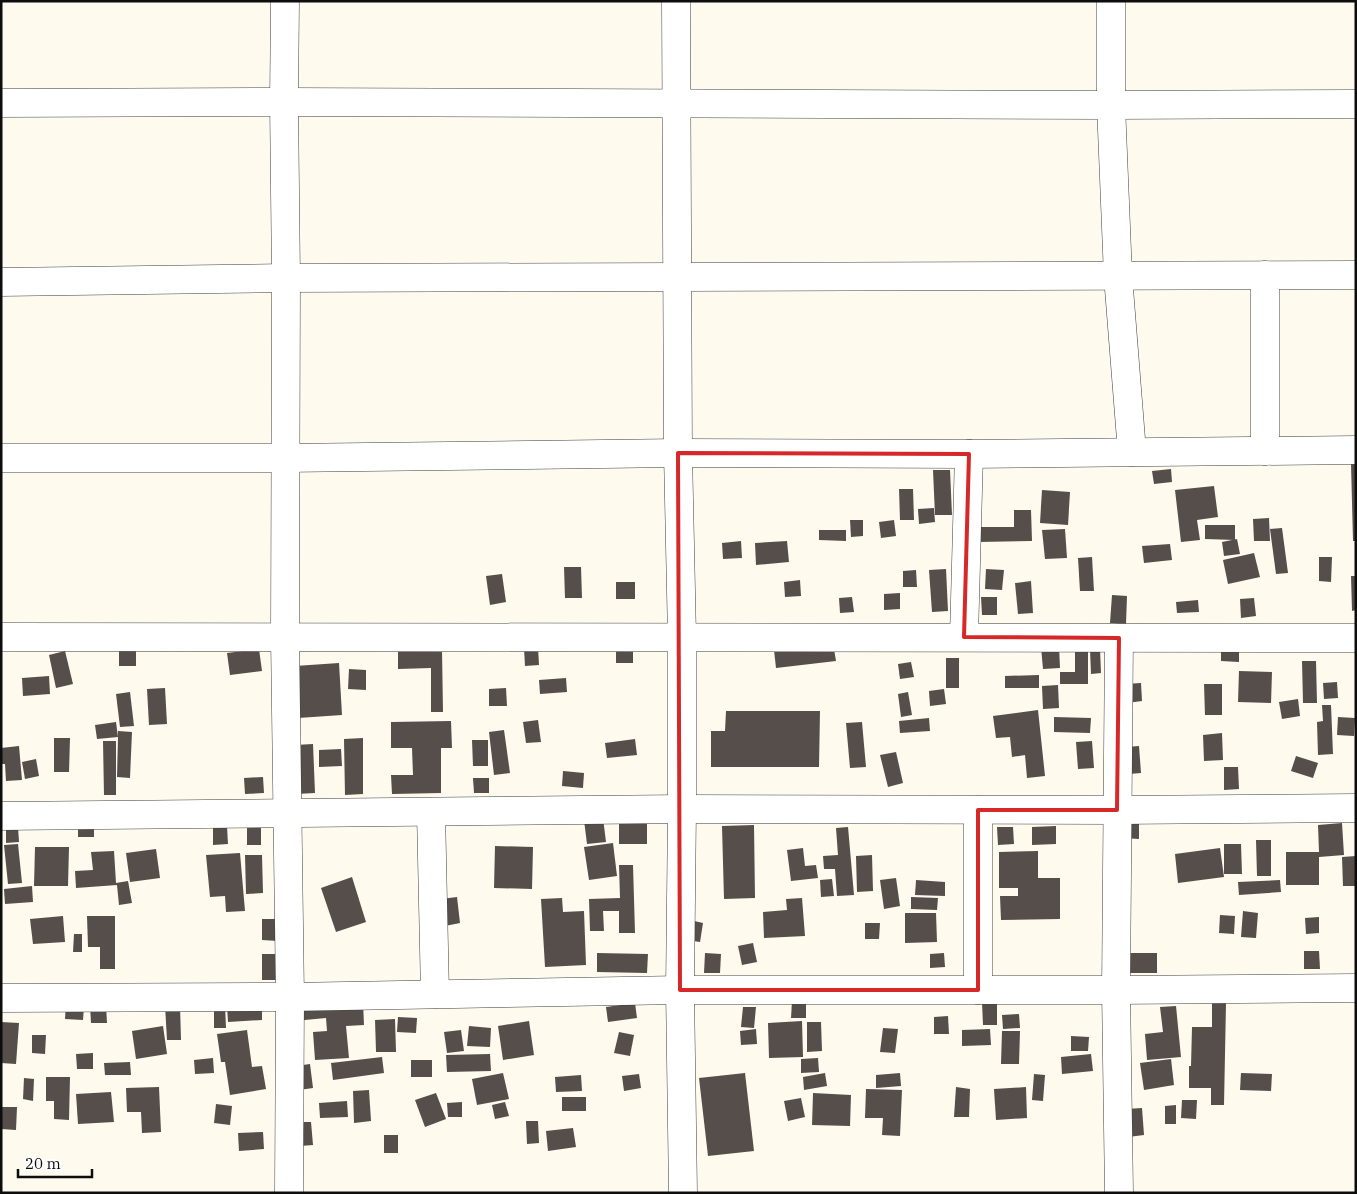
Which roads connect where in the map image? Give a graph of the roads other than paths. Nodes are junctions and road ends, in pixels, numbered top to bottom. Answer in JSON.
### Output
{"nodes":[{"id":1,"x":285,"y":1,"type":"edge"},
{"id":2,"x":676,"y":1,"type":"edge"},
{"id":3,"x":1111,"y":1,"type":"edge"},
{"id":4,"x":284,"y":102,"type":"junction"},
{"id":5,"x":677,"y":102,"type":"junction"},
{"id":6,"x":1,"y":104,"type":"edge"},
{"id":7,"x":1356,"y":104,"type":"edge"},
{"id":8,"x":1111,"y":105,"type":"junction"},
{"id":9,"x":1265,"y":275,"type":"junction"},
{"id":10,"x":1356,"y":275,"type":"edge"},
{"id":11,"x":677,"y":276,"type":"junction"},
{"id":12,"x":1118,"y":276,"type":"junction"},
{"id":13,"x":286,"y":278,"type":"junction"},
{"id":14,"x":1,"y":282,"type":"edge"},
{"id":15,"x":1265,"y":450,"type":"junction"},
{"id":16,"x":1356,"y":450,"type":"edge"},
{"id":17,"x":1132,"y":452,"type":"junction"},
{"id":18,"x":678,"y":453,"type":"junction"},
{"id":19,"x":969,"y":454,"type":"junction"},
{"id":20,"x":1,"y":458,"type":"edge"},
{"id":21,"x":284,"y":458,"type":"junction"},
{"id":22,"x":682,"y":637,"type":"junction"},
{"id":23,"x":1,"y":638,"type":"edge"},
{"id":24,"x":285,"y":638,"type":"junction"},
{"id":25,"x":964,"y":638,"type":"junction"},
{"id":26,"x":1119,"y":638,"type":"junction"},
{"id":27,"x":1356,"y":638,"type":"edge"},
{"id":28,"x":1356,"y":808,"type":"edge"},
{"id":29,"x":682,"y":810,"type":"junction"},
{"id":30,"x":978,"y":810,"type":"junction"},
{"id":31,"x":1117,"y":810,"type":"junction"},
{"id":32,"x":431,"y":812,"type":"junction"},
{"id":33,"x":286,"y":813,"type":"junction"},
{"id":34,"x":1,"y":816,"type":"edge"},
{"id":35,"x":1356,"y":988,"type":"edge"},
{"id":36,"x":680,"y":990,"type":"junction"},
{"id":37,"x":978,"y":990,"type":"junction"},
{"id":38,"x":1116,"y":990,"type":"junction"},
{"id":39,"x":435,"y":994,"type":"junction"},
{"id":40,"x":290,"y":997,"type":"junction"},
{"id":41,"x":1,"y":998,"type":"edge"},
{"id":42,"x":289,"y":1193,"type":"edge"},
{"id":43,"x":683,"y":1193,"type":"edge"},
{"id":44,"x":1119,"y":1193,"type":"edge"}],
"edges":[{"from":1,"to":4,"type":"street"},
{"from":2,"to":5,"type":"street"},
{"from":3,"to":8,"type":"street"},
{"from":4,"to":5,"type":"street"},
{"from":4,"to":6,"type":"street"},
{"from":4,"to":13,"type":"street"},
{"from":5,"to":8,"type":"street"},
{"from":5,"to":11,"type":"street"},
{"from":7,"to":8,"type":"street"},
{"from":8,"to":12,"type":"street"},
{"from":9,"to":10,"type":"street"},
{"from":9,"to":12,"type":"street"},
{"from":9,"to":15,"type":"street"},
{"from":11,"to":12,"type":"street"},
{"from":11,"to":13,"type":"street"},
{"from":11,"to":18,"type":"street"},
{"from":12,"to":17,"type":"street"},
{"from":13,"to":14,"type":"street"},
{"from":13,"to":21,"type":"street"},
{"from":15,"to":16,"type":"street"},
{"from":15,"to":17,"type":"street"},
{"from":17,"to":19,"type":"street"},
{"from":18,"to":19,"type":"street"},
{"from":18,"to":21,"type":"street"},
{"from":18,"to":22,"type":"street"},
{"from":19,"to":25,"type":"street"},
{"from":20,"to":21,"type":"street"},
{"from":21,"to":24,"type":"street"},
{"from":22,"to":24,"type":"street"},
{"from":22,"to":25,"type":"street"},
{"from":22,"to":29,"type":"street"},
{"from":23,"to":24,"type":"street"},
{"from":24,"to":33,"type":"street"},
{"from":25,"to":26,"type":"street"},
{"from":26,"to":27,"type":"street"},
{"from":26,"to":31,"type":"street"},
{"from":28,"to":31,"type":"street"},
{"from":29,"to":30,"type":"street"},
{"from":29,"to":32,"type":"street"},
{"from":29,"to":36,"type":"street"},
{"from":30,"to":31,"type":"street"},
{"from":30,"to":37,"type":"street"},
{"from":31,"to":38,"type":"street"},
{"from":32,"to":33,"type":"street"},
{"from":32,"to":39,"type":"street"},
{"from":33,"to":34,"type":"street"},
{"from":33,"to":40,"type":"street"},
{"from":35,"to":38,"type":"street"},
{"from":36,"to":37,"type":"street"},
{"from":36,"to":39,"type":"street"},
{"from":36,"to":43,"type":"street"},
{"from":37,"to":38,"type":"street"},
{"from":38,"to":44,"type":"street"},
{"from":39,"to":40,"type":"street"},
{"from":40,"to":41,"type":"street"},
{"from":40,"to":42,"type":"street"}]}
